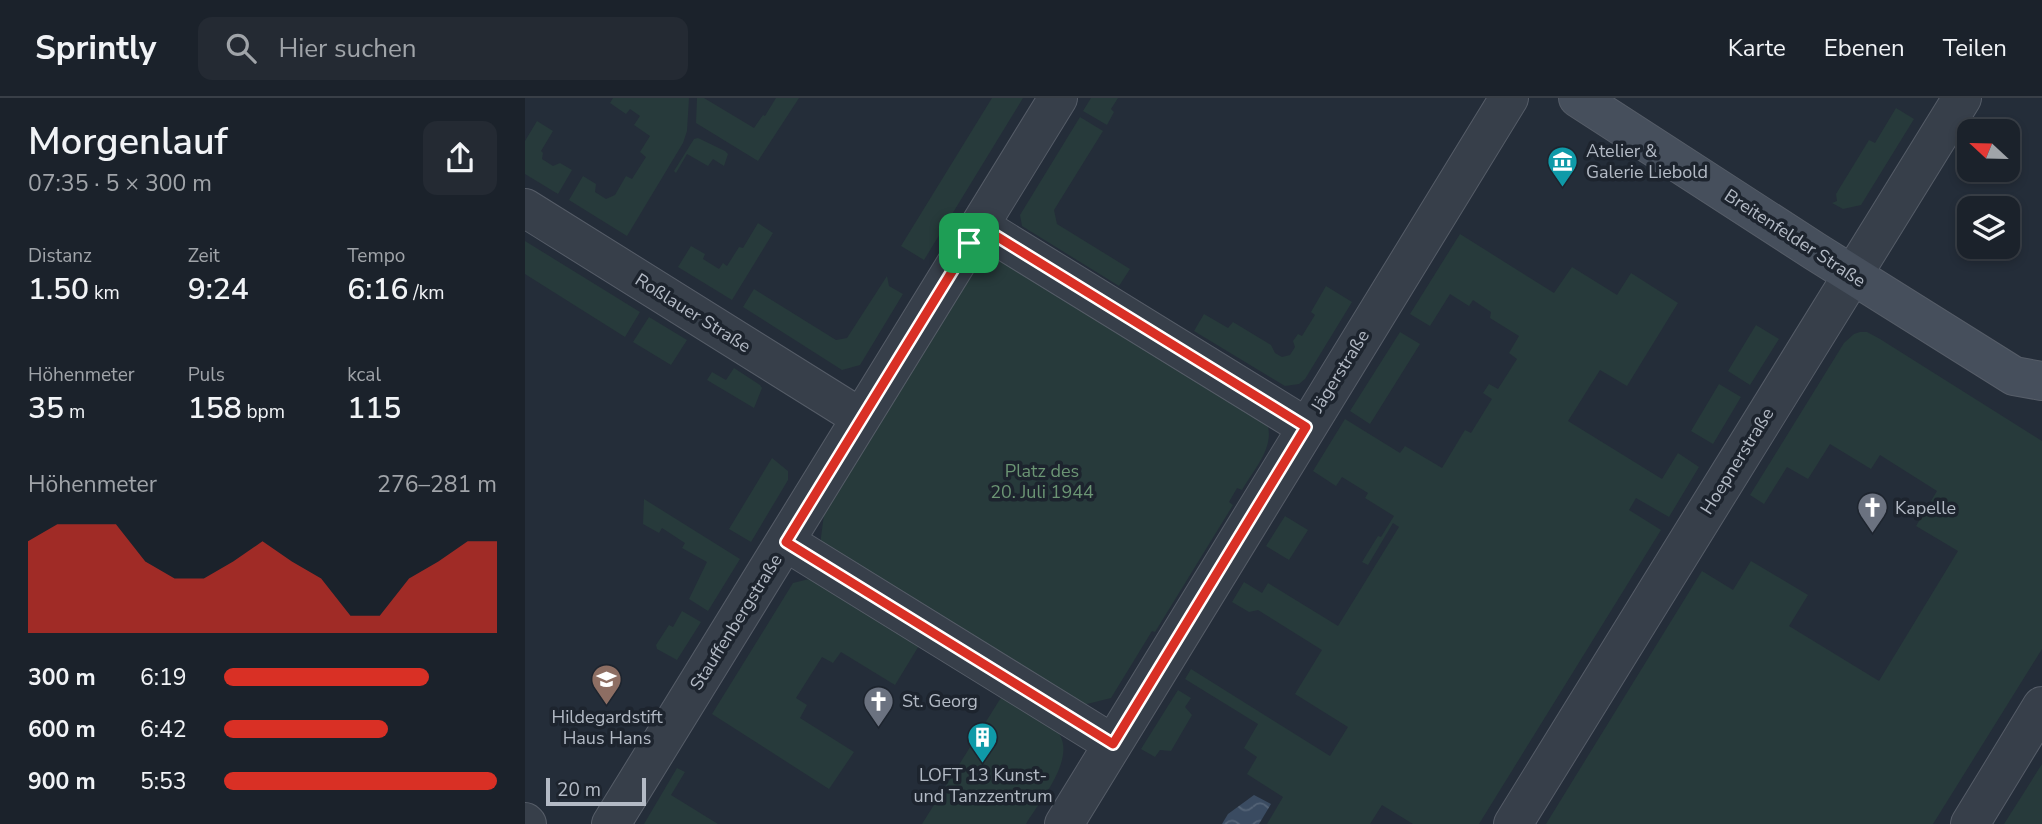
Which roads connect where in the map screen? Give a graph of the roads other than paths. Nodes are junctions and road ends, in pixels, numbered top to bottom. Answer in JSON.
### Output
{"nodes":[{"id":1,"x":1058,"y":98,"type":"edge"},
{"id":2,"x":1509,"y":98,"type":"edge"},
{"id":3,"x":1578,"y":98,"type":"edge"},
{"id":4,"x":1962,"y":98,"type":"edge"},
{"id":5,"x":525,"y":208,"type":"edge"},
{"id":6,"x":980,"y":226,"type":"junction"},
{"id":7,"x":1852,"y":275,"type":"junction"},
{"id":8,"x":2028,"y":379,"type":"edge"},
{"id":9,"x":2042,"y":409,"type":"edge"},
{"id":10,"x":860,"y":418,"type":"junction"},
{"id":11,"x":1306,"y":427,"type":"junction"},
{"id":12,"x":786,"y":542,"type":"junction"},
{"id":13,"x":2042,"y":706,"type":"edge"},
{"id":14,"x":1113,"y":744,"type":"junction"},
{"id":15,"x":611,"y":824,"type":"edge"},
{"id":16,"x":1064,"y":824,"type":"edge"},
{"id":17,"x":1513,"y":824,"type":"edge"},
{"id":18,"x":1970,"y":824,"type":"edge"}],
"edges":[{"from":1,"to":6,"type":"street","name":"Stauffenbergstraße"},
{"from":2,"to":11,"type":"street","name":"Jägerstraße"},
{"from":3,"to":7,"type":"main road","name":"Breitenfelder Straße"},
{"from":4,"to":7,"type":"street","name":"Hoepnerstraße"},
{"from":5,"to":10,"type":"street","name":"Roßlauer Straße"},
{"from":6,"to":10,"type":"street","name":"Stauffenbergstraße"},
{"from":6,"to":11,"type":"street"},
{"from":7,"to":8,"type":"main road","name":"Breitenfelder Straße"},
{"from":7,"to":17,"type":"street","name":"Hoepnerstraße"},
{"from":8,"to":9,"type":"main road","name":"Breitenfelder Straße"},
{"from":10,"to":12,"type":"street","name":"Stauffenbergstraße"},
{"from":11,"to":14,"type":"street","name":"Jägerstraße"},
{"from":12,"to":14,"type":"street"},
{"from":12,"to":15,"type":"street","name":"Stauffenbergstraße"},
{"from":13,"to":18,"type":"street"},
{"from":14,"to":16,"type":"street","name":"Jägerstraße"}]}
